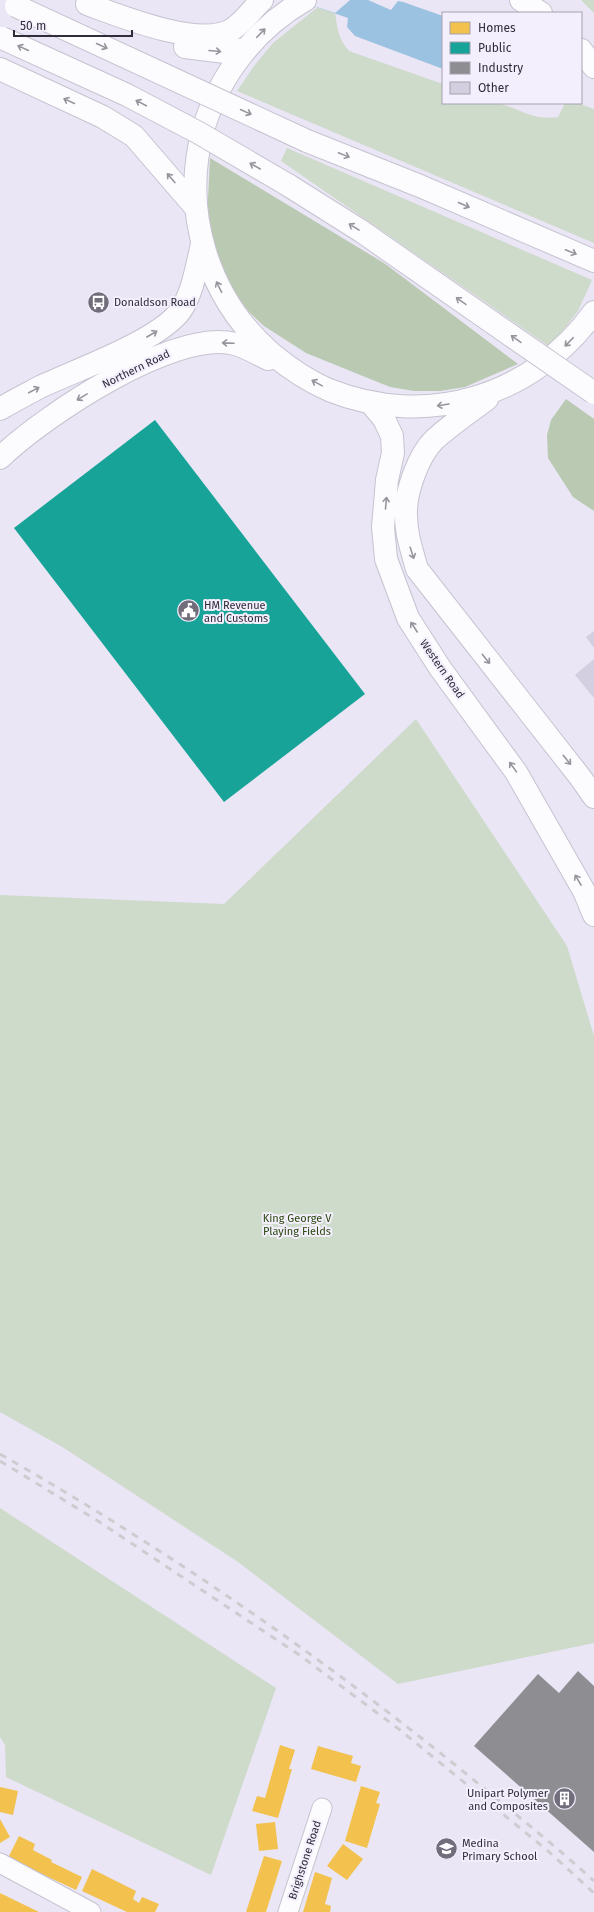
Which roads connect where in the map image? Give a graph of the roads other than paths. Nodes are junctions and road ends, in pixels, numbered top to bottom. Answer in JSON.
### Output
{"nodes":[{"id":1,"x":262,"y":0,"type":"edge"},
{"id":2,"x":521,"y":0,"type":"edge"},
{"id":3,"x":83,"y":2,"type":"edge"},
{"id":4,"x":299,"y":2,"type":"edge"},
{"id":5,"x":10,"y":3,"type":"edge"},
{"id":6,"x":539,"y":12,"type":"edge"},
{"id":7,"x":1,"y":37,"type":"edge"},
{"id":8,"x":246,"y":49,"type":"junction"},
{"id":9,"x":582,"y":51,"type":"edge"},
{"id":10,"x":594,"y":67,"type":"edge"},
{"id":11,"x":0,"y":69,"type":"edge"},
{"id":12,"x":196,"y":208,"type":"junction"},
{"id":13,"x":202,"y":244,"type":"junction"},
{"id":14,"x":594,"y":261,"type":"edge"},
{"id":15,"x":594,"y":312,"type":"edge"},
{"id":16,"x":290,"y":368,"type":"junction"},
{"id":17,"x":498,"y":390,"type":"junction"},
{"id":18,"x":594,"y":394,"type":"edge"},
{"id":19,"x":370,"y":402,"type":"junction"},
{"id":20,"x":0,"y":409,"type":"edge"},
{"id":21,"x":0,"y":458,"type":"edge"},
{"id":22,"x":594,"y":797,"type":"edge"},
{"id":23,"x":594,"y":915,"type":"edge"},
{"id":24,"x":322,"y":1808,"type":"dead end"},
{"id":25,"x":0,"y":1864,"type":"edge"},
{"id":26,"x":91,"y":1912,"type":"edge"},
{"id":27,"x":288,"y":1912,"type":"edge"}],
"edges":[{"from":1,"to":3,"type":"main road"},
{"from":2,"to":6,"type":"main road"},
{"from":3,"to":8,"type":"main road","one_way":true},
{"from":8,"to":4,"type":"main road","one_way":true},
{"from":5,"to":14,"type":"main road","one_way":true,"bridge":true},
{"from":18,"to":7,"type":"main road","one_way":true,"bridge":true},
{"from":8,"to":12,"type":"main road"},
{"from":9,"to":10,"type":"main road"},
{"from":12,"to":11,"type":"main road","one_way":true},
{"from":12,"to":13,"type":"main road"},
{"from":16,"to":13,"type":"main road","one_way":true},
{"from":20,"to":13,"type":"main road","one_way":true},
{"from":15,"to":17,"type":"main road","one_way":true},
{"from":19,"to":16,"type":"main road","one_way":true},
{"from":16,"to":21,"type":"main road","name":"Northern Road","one_way":true},
{"from":17,"to":19,"type":"main road","one_way":true},
{"from":17,"to":22,"type":"main road","one_way":true},
{"from":23,"to":19,"type":"main road","name":"Western Road","one_way":true},
{"from":24,"to":27,"type":"street","name":"Brighstone Road"},
{"from":25,"to":26,"type":"street"}]}
